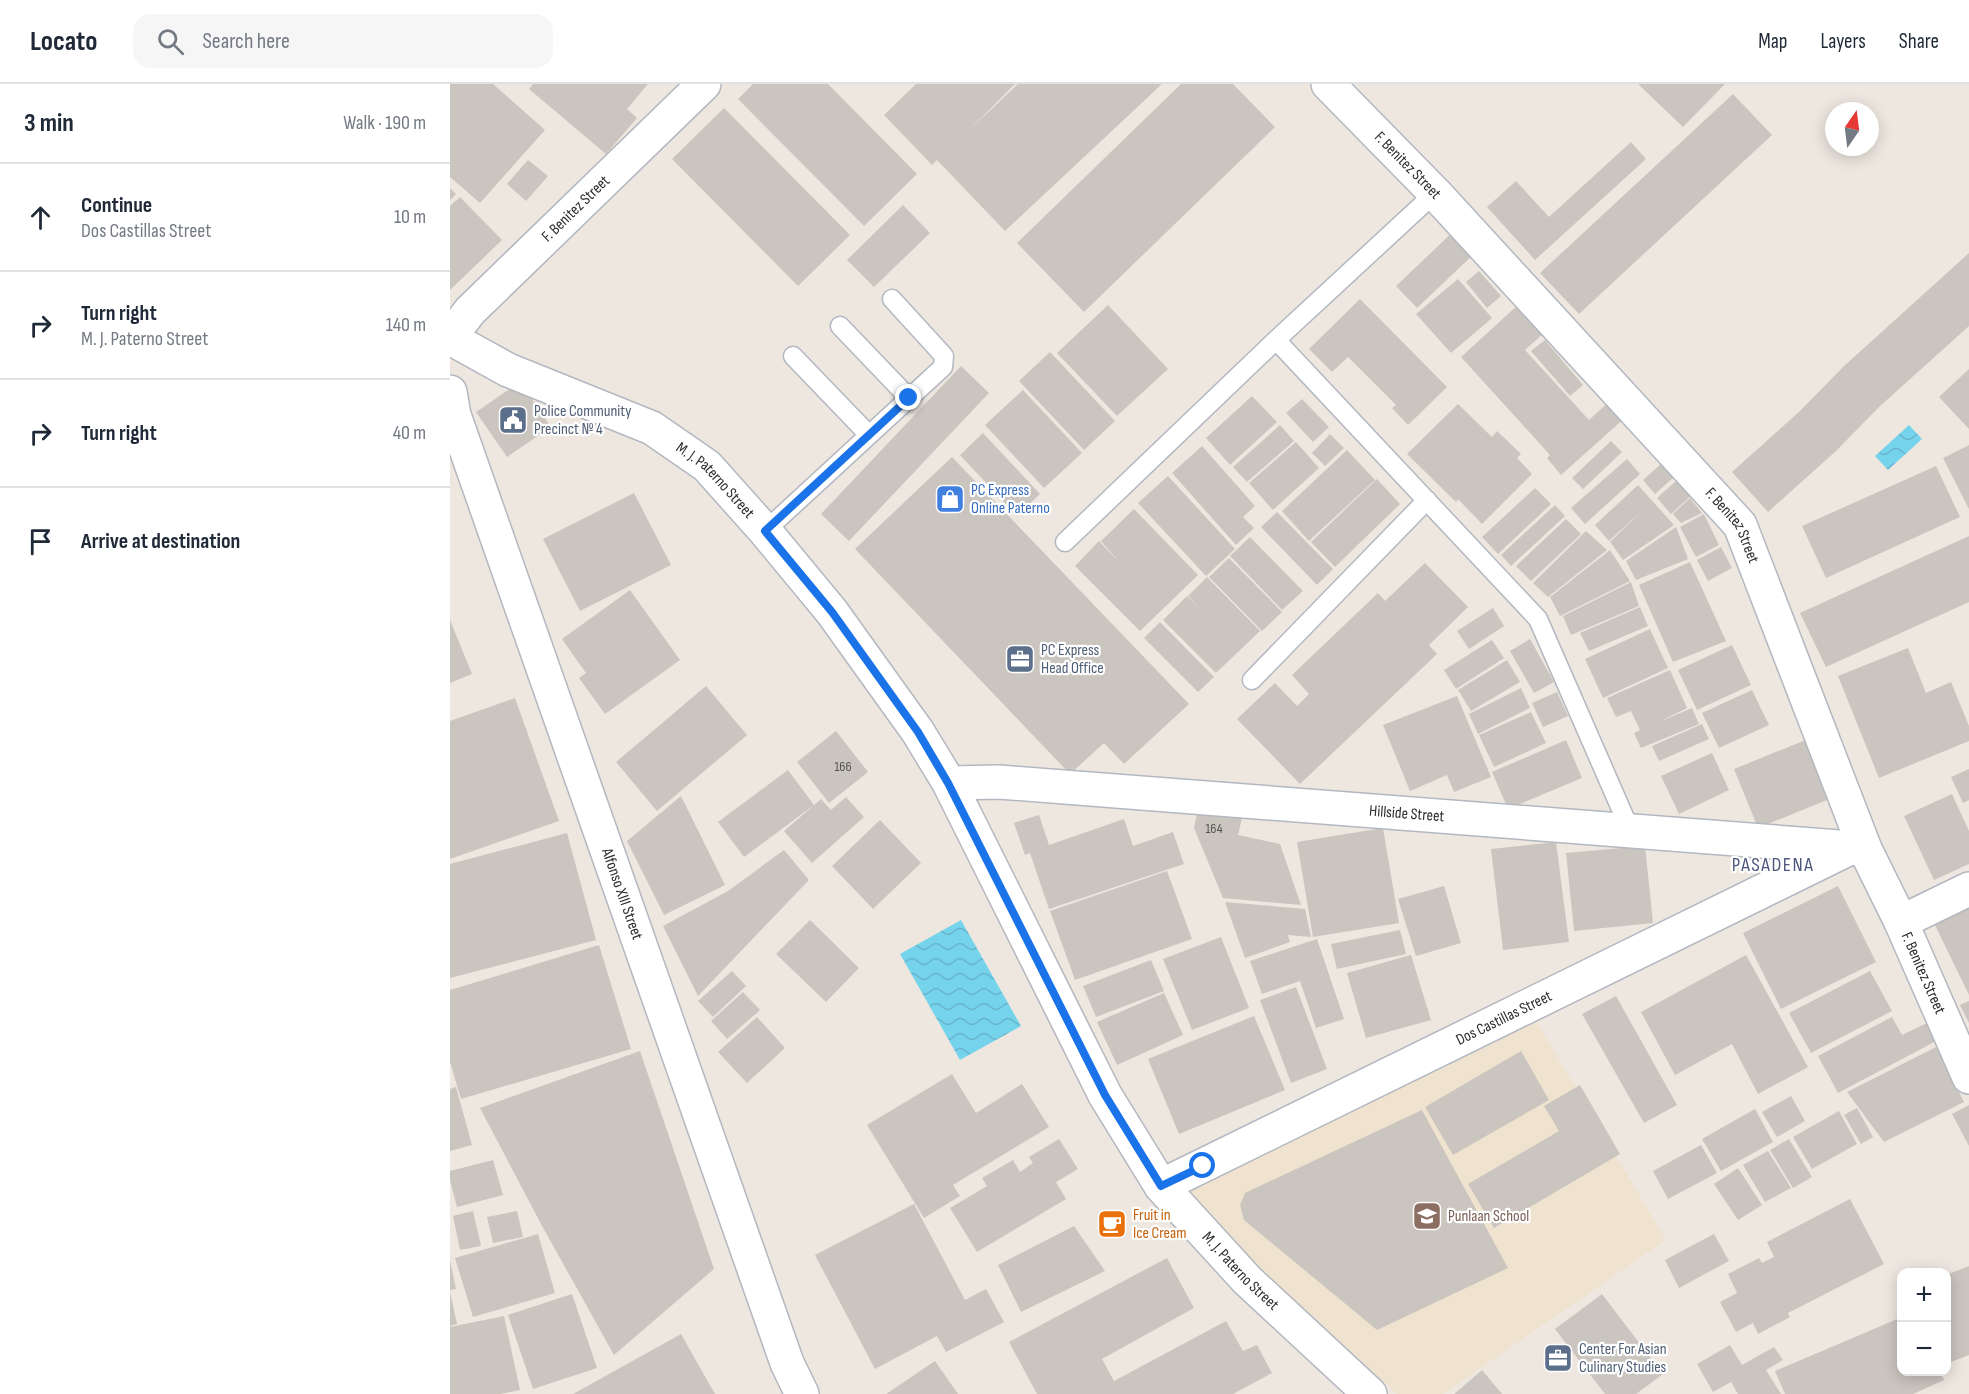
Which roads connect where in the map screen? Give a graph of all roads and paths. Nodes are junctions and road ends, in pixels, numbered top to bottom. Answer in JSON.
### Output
{"nodes":[{"id":1,"x":704,"y":84,"type":"edge"},
{"id":2,"x":1328,"y":84,"type":"edge"},
{"id":3,"x":1435,"y":193,"type":"junction"},
{"id":4,"x":892,"y":299,"type":"dead end"},
{"id":5,"x":840,"y":326,"type":"dead end"},
{"id":6,"x":450,"y":338,"type":"edge"},
{"id":7,"x":1276,"y":340,"type":"junction"},
{"id":8,"x":793,"y":356,"type":"dead end"},
{"id":9,"x":450,"y":392,"type":"edge"},
{"id":10,"x":909,"y":398,"type":"junction"},
{"id":11,"x":869,"y":435,"type":"junction"},
{"id":12,"x":1427,"y":500,"type":"junction"},
{"id":13,"x":765,"y":531,"type":"junction"},
{"id":14,"x":1065,"y":542,"type":"dead end"},
{"id":15,"x":1252,"y":680,"type":"dead end"},
{"id":16,"x":948,"y":783,"type":"junction"},
{"id":17,"x":1631,"y":832,"type":"junction"},
{"id":18,"x":1856,"y":849,"type":"junction"},
{"id":19,"x":1969,"y":889,"type":"edge"},
{"id":20,"x":1901,"y":922,"type":"junction"},
{"id":21,"x":1969,"y":1077,"type":"edge"},
{"id":22,"x":1161,"y":1186,"type":"junction"},
{"id":23,"x":802,"y":1394,"type":"edge"},
{"id":24,"x":1370,"y":1394,"type":"edge"}],
"edges":[{"from":1,"to":6,"type":"street","name":"F. Benitez Street"},
{"from":2,"to":3,"type":"street","name":"F. Benitez Street"},
{"from":3,"to":7,"type":"lane"},
{"from":3,"to":18,"type":"street","name":"F. Benitez Street"},
{"from":4,"to":10,"type":"lane"},
{"from":5,"to":10,"type":"lane"},
{"from":6,"to":13,"type":"street","name":"M. J. Paterno Street"},
{"from":7,"to":12,"type":"lane"},
{"from":7,"to":14,"type":"lane"},
{"from":8,"to":11,"type":"lane"},
{"from":9,"to":23,"type":"street","name":"Alfonso XIII Street"},
{"from":10,"to":11,"type":"lane"},
{"from":11,"to":13,"type":"lane"},
{"from":12,"to":15,"type":"lane"},
{"from":12,"to":17,"type":"lane"},
{"from":13,"to":16,"type":"street","name":"M. J. Paterno Street"},
{"from":16,"to":17,"type":"street","name":"Hillside Street"},
{"from":16,"to":22,"type":"street","name":"M. J. Paterno Street"},
{"from":17,"to":18,"type":"street","name":"Hillside Street"},
{"from":18,"to":20,"type":"street","name":"F. Benitez Street"},
{"from":18,"to":22,"type":"street","name":"Dos Castillas Street"},
{"from":19,"to":20,"type":"street"},
{"from":20,"to":21,"type":"street","name":"F. Benitez Street"},
{"from":22,"to":24,"type":"street","name":"M. J. Paterno Street"}]}
